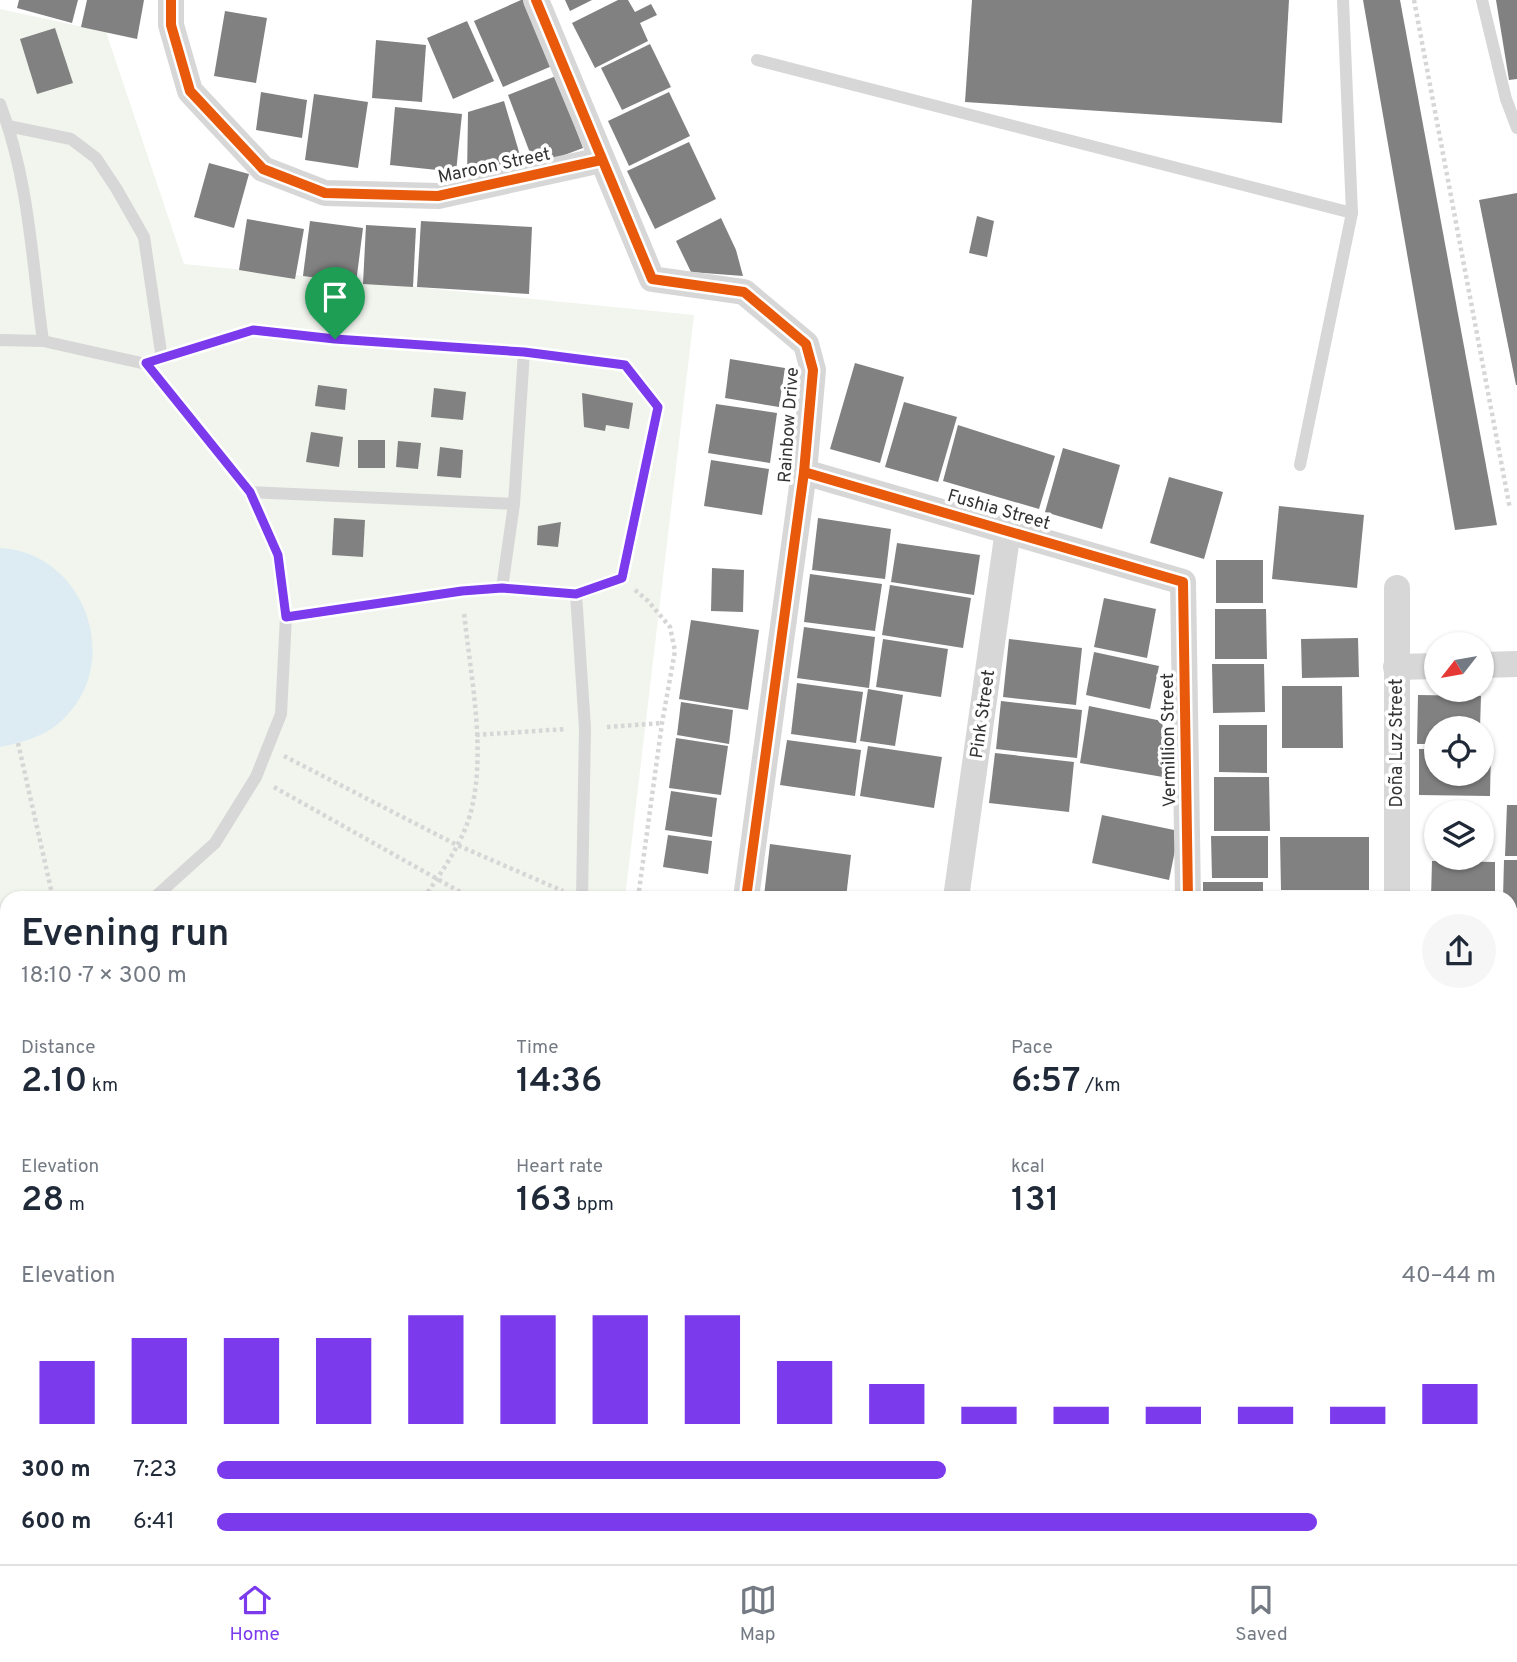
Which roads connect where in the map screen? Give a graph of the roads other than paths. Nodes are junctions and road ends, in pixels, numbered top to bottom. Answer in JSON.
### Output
{"nodes":[{"id":1,"x":171,"y":0,"type":"edge"},
{"id":2,"x":536,"y":0,"type":"edge"},
{"id":3,"x":1343,"y":0,"type":"edge"},
{"id":4,"x":1482,"y":0,"type":"edge"},
{"id":5,"x":757,"y":60,"type":"dead end"},
{"id":6,"x":0,"y":104,"type":"edge"},
{"id":7,"x":8,"y":126,"type":"junction"},
{"id":8,"x":1517,"y":128,"type":"edge"},
{"id":9,"x":601,"y":160,"type":"junction"},
{"id":10,"x":1352,"y":212,"type":"junction"},
{"id":11,"x":0,"y":340,"type":"edge"},
{"id":12,"x":43,"y":341,"type":"junction"},
{"id":13,"x":524,"y":352,"type":"junction"},
{"id":14,"x":162,"y":359,"type":"junction"},
{"id":15,"x":146,"y":363,"type":"junction"},
{"id":16,"x":1300,"y":465,"type":"dead end"},
{"id":17,"x":804,"y":472,"type":"junction"},
{"id":18,"x":250,"y":492,"type":"junction"},
{"id":19,"x":514,"y":504,"type":"junction"},
{"id":20,"x":1007,"y":530,"type":"junction"},
{"id":21,"x":1183,"y":582,"type":"joint"},
{"id":22,"x":502,"y":588,"type":"junction"},
{"id":23,"x":1397,"y":588,"type":"dead end"},
{"id":24,"x":576,"y":594,"type":"junction"},
{"id":25,"x":286,"y":617,"type":"junction"},
{"id":26,"x":1494,"y":664,"type":"edge"},
{"id":27,"x":1517,"y":664,"type":"edge"},
{"id":28,"x":1424,"y":666,"type":"edge"},
{"id":29,"x":1396,"y":667,"type":"junction"},
{"id":30,"x":161,"y":891,"type":"edge"},
{"id":31,"x":583,"y":891,"type":"edge"},
{"id":32,"x":748,"y":891,"type":"edge"},
{"id":33,"x":957,"y":891,"type":"edge"},
{"id":34,"x":1188,"y":891,"type":"edge"},
{"id":35,"x":1396,"y":891,"type":"edge"}],
"edges":[{"from":1,"to":9,"type":"street","name":"Maroon Street"},
{"from":2,"to":9,"type":"street","name":"Rainbow Drive"},
{"from":3,"to":10,"type":"lane"},
{"from":4,"to":8,"type":"lane"},
{"from":5,"to":10,"type":"lane"},
{"from":6,"to":7,"type":"lane"},
{"from":7,"to":12,"type":"lane"},
{"from":7,"to":14,"type":"lane"},
{"from":9,"to":17,"type":"street","name":"Rainbow Drive"},
{"from":10,"to":16,"type":"lane"},
{"from":11,"to":12,"type":"lane"},
{"from":12,"to":15,"type":"lane"},
{"from":13,"to":14,"type":"lane"},
{"from":13,"to":19,"type":"lane"},
{"from":13,"to":24,"type":"lane"},
{"from":14,"to":15,"type":"lane"},
{"from":15,"to":18,"type":"lane"},
{"from":17,"to":20,"type":"street","name":"Fushia Street"},
{"from":17,"to":32,"type":"street","name":"Rainbow Drive"},
{"from":18,"to":19,"type":"lane"},
{"from":18,"to":25,"type":"lane"},
{"from":19,"to":22,"type":"lane"},
{"from":20,"to":21,"type":"street","name":"Fushia Street"},
{"from":20,"to":33,"type":"street","name":"Pink Street"},
{"from":21,"to":34,"type":"street","name":"Vermillion Street"},
{"from":22,"to":24,"type":"lane"},
{"from":22,"to":25,"type":"lane"},
{"from":23,"to":29,"type":"street","name":"Doña Luz Street"},
{"from":24,"to":31,"type":"lane"},
{"from":25,"to":30,"type":"lane"},
{"from":26,"to":27,"type":"street"},
{"from":28,"to":29,"type":"street"},
{"from":29,"to":35,"type":"street","name":"Doña Luz Street"}]}
